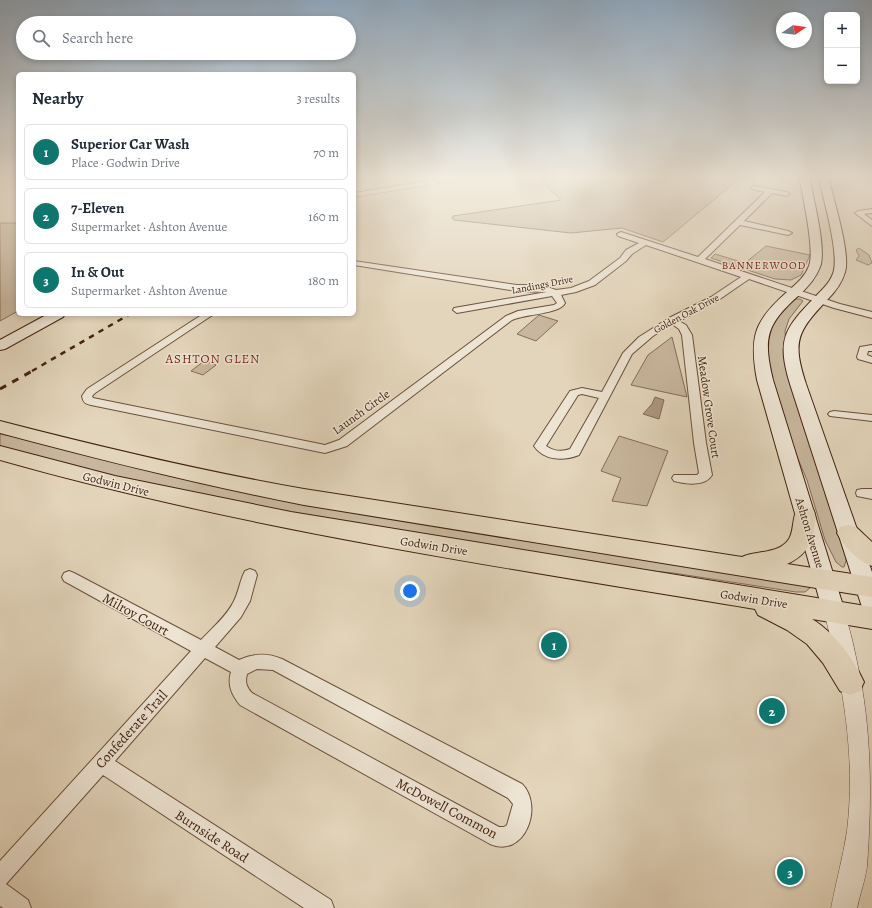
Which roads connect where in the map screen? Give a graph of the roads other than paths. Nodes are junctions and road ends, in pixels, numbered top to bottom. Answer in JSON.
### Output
{"nodes":[{"id":1,"x":812,"y":221,"type":"edge"},
{"id":2,"x":833,"y":221,"type":"edge"},
{"id":3,"x":738,"y":222,"type":"joint"},
{"id":4,"x":788,"y":233,"type":"dead end"},
{"id":5,"x":621,"y":234,"type":"dead end"},
{"id":6,"x":645,"y":242,"type":"junction"},
{"id":7,"x":700,"y":260,"type":"junction"},
{"id":8,"x":356,"y":263,"type":"edge"},
{"id":9,"x":748,"y":276,"type":"junction"},
{"id":10,"x":794,"y":292,"type":"junction"},
{"id":11,"x":555,"y":294,"type":"junction"},
{"id":12,"x":820,"y":300,"type":"junction"},
{"id":13,"x":456,"y":310,"type":"dead end"},
{"id":14,"x":872,"y":315,"type":"edge"},
{"id":15,"x":37,"y":316,"type":"edge"},
{"id":16,"x":54,"y":316,"type":"edge"},
{"id":17,"x":206,"y":316,"type":"edge"},
{"id":18,"x":672,"y":320,"type":"junction"},
{"id":19,"x":0,"y":336,"type":"edge"},
{"id":20,"x":0,"y":346,"type":"edge"},
{"id":21,"x":872,"y":348,"type":"edge"},
{"id":22,"x":872,"y":360,"type":"edge"},
{"id":23,"x":605,"y":396,"type":"junction"},
{"id":24,"x":834,"y":414,"type":"dead end"},
{"id":25,"x":872,"y":418,"type":"edge"},
{"id":26,"x":0,"y":427,"type":"edge"},
{"id":27,"x":0,"y":453,"type":"edge"},
{"id":28,"x":678,"y":478,"type":"dead end"},
{"id":29,"x":805,"y":515,"type":"junction"},
{"id":30,"x":848,"y":533,"type":"junction"},
{"id":31,"x":872,"y":557,"type":"edge"},
{"id":32,"x":726,"y":564,"type":"junction"},
{"id":33,"x":250,"y":575,"type":"dead end"},
{"id":34,"x":69,"y":577,"type":"dead end"},
{"id":35,"x":824,"y":580,"type":"junction"},
{"id":36,"x":870,"y":593,"type":"edge"},
{"id":37,"x":742,"y":597,"type":"junction"},
{"id":38,"x":834,"y":612,"type":"junction"},
{"id":39,"x":872,"y":618,"type":"edge"},
{"id":40,"x":202,"y":650,"type":"junction"},
{"id":41,"x":240,"y":669,"type":"junction"},
{"id":42,"x":850,"y":682,"type":"junction"},
{"id":43,"x":101,"y":763,"type":"junction"},
{"id":44,"x":0,"y":876,"type":"edge"},
{"id":45,"x":0,"y":892,"type":"edge"},
{"id":46,"x":20,"y":908,"type":"edge"},
{"id":47,"x":323,"y":908,"type":"edge"},
{"id":48,"x":844,"y":908,"type":"edge"}],
"edges":[{"from":1,"to":10,"type":"main road","name":"Ashton Avenue"},
{"from":2,"to":12,"type":"main road"},
{"from":3,"to":4,"type":"street"},
{"from":3,"to":7,"type":"street"},
{"from":5,"to":6,"type":"street"},
{"from":6,"to":7,"type":"street"},
{"from":6,"to":11,"type":"street","name":"Landings Drive"},
{"from":7,"to":9,"type":"street"},
{"from":8,"to":11,"type":"street"},
{"from":9,"to":10,"type":"street"},
{"from":9,"to":18,"type":"street","name":"Golden Oak Drive"},
{"from":10,"to":12,"type":"street"},
{"from":10,"to":29,"type":"main road","name":"Ashton Avenue"},
{"from":11,"to":13,"type":"street","name":"Landings Drive"},
{"from":11,"to":17,"type":"street","name":"Launch Circle"},
{"from":12,"to":14,"type":"street"},
{"from":12,"to":30,"type":"main road"},
{"from":15,"to":19,"type":"main road"},
{"from":16,"to":20,"type":"main road"},
{"from":18,"to":23,"type":"street","name":"Golden Oak Drive"},
{"from":18,"to":28,"type":"street","name":"Meadow Grove Court"},
{"from":21,"to":22,"type":"street"},
{"from":23,"to":23,"type":"street","name":"Golden Oak Drive"},
{"from":24,"to":25,"type":"street"},
{"from":26,"to":32,"type":"main road"},
{"from":27,"to":37,"type":"main road","name":"Godwin Drive"},
{"from":29,"to":32,"type":"main road"},
{"from":29,"to":35,"type":"main road","name":"Ashton Avenue"},
{"from":30,"to":31,"type":"main road"},
{"from":30,"to":36,"type":"main road"},
{"from":32,"to":35,"type":"main road"},
{"from":33,"to":40,"type":"street","name":"Confederate Trail"},
{"from":34,"to":40,"type":"street","name":"Milroy Court"},
{"from":35,"to":36,"type":"main road"},
{"from":35,"to":38,"type":"main road","name":"Ashton Avenue"},
{"from":37,"to":38,"type":"main road","name":"Godwin Drive"},
{"from":37,"to":42,"type":"main road"},
{"from":38,"to":39,"type":"main road","name":"Godwin Drive"},
{"from":38,"to":42,"type":"street","name":"Ashton Avenue"},
{"from":40,"to":41,"type":"street"},
{"from":40,"to":43,"type":"street","name":"Confederate Trail"},
{"from":41,"to":41,"type":"street","name":"McDowell Common"},
{"from":42,"to":48,"type":"street","name":"Ashton Avenue"},
{"from":43,"to":44,"type":"street","name":"Confederate Trail"},
{"from":43,"to":47,"type":"street","name":"Burnside Road"},
{"from":45,"to":46,"type":"street"}]}
